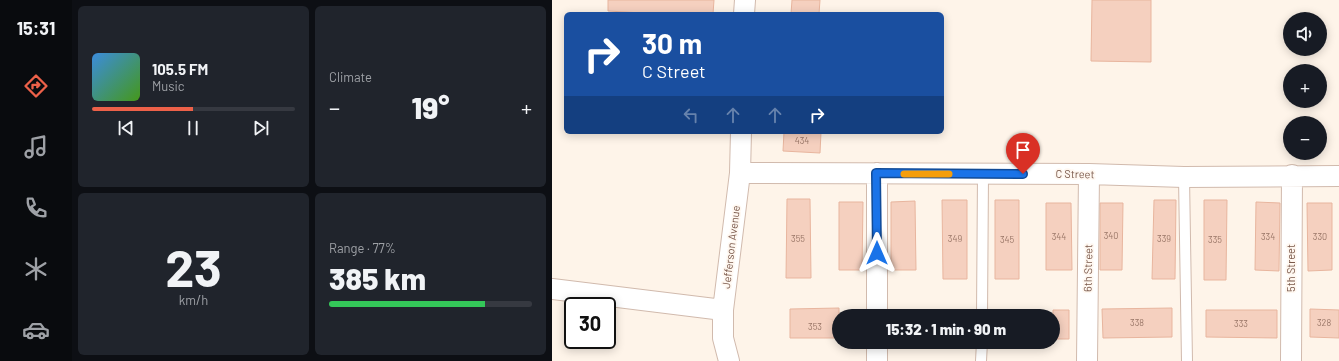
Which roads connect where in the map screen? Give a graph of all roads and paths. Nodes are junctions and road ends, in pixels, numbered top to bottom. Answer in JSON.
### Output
{"nodes":[{"id":1,"x":745,"y":0,"type":"edge"},
{"id":2,"x":744,"y":12,"type":"edge"},
{"id":3,"x":741,"y":134,"type":"edge"},
{"id":4,"x":740,"y":173,"type":"junction"},
{"id":5,"x":876,"y":173,"type":"junction"},
{"id":6,"x":983,"y":174,"type":"junction"},
{"id":7,"x":1089,"y":174,"type":"junction"},
{"id":8,"x":1292,"y":175,"type":"junction"},
{"id":9,"x":1339,"y":176,"type":"edge"},
{"id":10,"x":1184,"y":177,"type":"junction"},
{"id":11,"x":552,"y":289,"type":"edge"},
{"id":12,"x":877,"y":309,"type":"edge"},
{"id":13,"x":982,"y":309,"type":"edge"},
{"id":14,"x":723,"y":310,"type":"junction"},
{"id":15,"x":877,"y":349,"type":"edge"},
{"id":16,"x":982,"y":349,"type":"edge"},
{"id":17,"x":729,"y":361,"type":"edge"},
{"id":18,"x":877,"y":361,"type":"edge"},
{"id":19,"x":981,"y":361,"type":"edge"},
{"id":20,"x":1087,"y":361,"type":"edge"},
{"id":21,"x":1187,"y":361,"type":"edge"},
{"id":22,"x":1291,"y":361,"type":"edge"}],
"edges":[{"from":1,"to":2,"type":"street"},
{"from":3,"to":4,"type":"street","name":"Jefferson Avenue"},
{"from":4,"to":5,"type":"street","name":"C Street"},
{"from":4,"to":14,"type":"street","name":"Jefferson Avenue"},
{"from":5,"to":6,"type":"street","name":"C Street"},
{"from":5,"to":12,"type":"street"},
{"from":6,"to":7,"type":"street","name":"C Street"},
{"from":6,"to":13,"type":"lane"},
{"from":7,"to":10,"type":"street","name":"C Street"},
{"from":7,"to":20,"type":"street","name":"6th Street"},
{"from":8,"to":9,"type":"street","name":"C Street"},
{"from":8,"to":10,"type":"street","name":"C Street"},
{"from":8,"to":22,"type":"street","name":"5th Street"},
{"from":10,"to":21,"type":"lane"},
{"from":11,"to":14,"type":"street"},
{"from":14,"to":17,"type":"street","name":"Jefferson Avenue"},
{"from":15,"to":18,"type":"street"},
{"from":16,"to":19,"type":"lane"}]}
